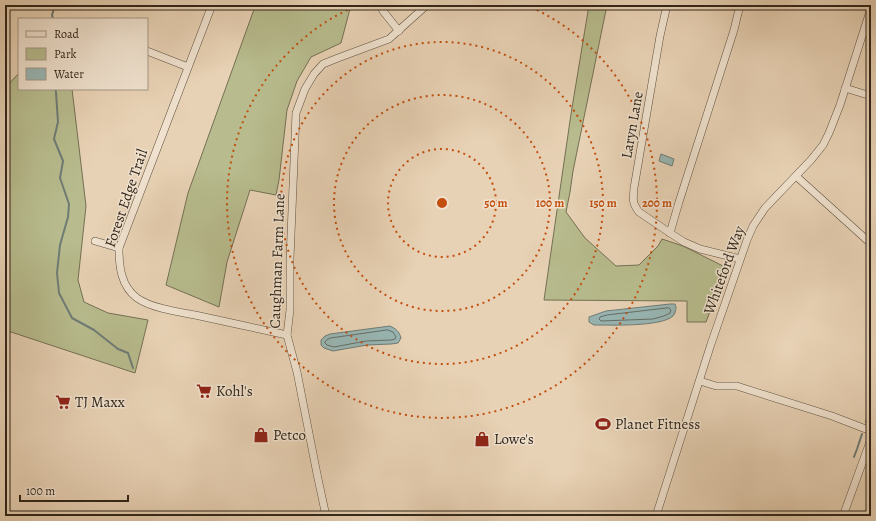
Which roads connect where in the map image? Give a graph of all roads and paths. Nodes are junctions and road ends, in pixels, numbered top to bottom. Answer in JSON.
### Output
{"nodes":[{"id":1,"x":212,"y":5,"type":"edge"},
{"id":2,"x":380,"y":5,"type":"edge"},
{"id":3,"x":427,"y":5,"type":"edge"},
{"id":4,"x":534,"y":5,"type":"edge"},
{"id":5,"x":545,"y":5,"type":"edge"},
{"id":6,"x":667,"y":5,"type":"edge"},
{"id":7,"x":740,"y":5,"type":"edge"},
{"id":8,"x":421,"y":8,"type":"edge"},
{"id":9,"x":871,"y":8,"type":"edge"},
{"id":10,"x":399,"y":31,"type":"junction"},
{"id":11,"x":148,"y":50,"type":"edge"},
{"id":12,"x":188,"y":67,"type":"junction"},
{"id":13,"x":845,"y":88,"type":"junction"},
{"id":14,"x":871,"y":96,"type":"edge"},
{"id":15,"x":796,"y":176,"type":"junction"},
{"id":16,"x":670,"y":232,"type":"junction"},
{"id":17,"x":95,"y":241,"type":"dead end"},
{"id":18,"x":868,"y":241,"type":"dead end"},
{"id":19,"x":119,"y":248,"type":"junction"},
{"id":20,"x":740,"y":258,"type":"junction"},
{"id":21,"x":287,"y":335,"type":"junction"},
{"id":22,"x":700,"y":381,"type":"junction"},
{"id":23,"x":871,"y":431,"type":"edge"},
{"id":24,"x":871,"y":439,"type":"edge"},
{"id":25,"x":326,"y":516,"type":"edge"},
{"id":26,"x":656,"y":516,"type":"edge"},
{"id":27,"x":843,"y":516,"type":"edge"}],
"edges":[{"from":1,"to":12,"type":"street","name":"Forest Edge Trail"},
{"from":2,"to":10,"type":"street"},
{"from":3,"to":8,"type":"street","name":"Caughman Farm Lane"},
{"from":4,"to":5,"type":"street"},
{"from":6,"to":16,"type":"street","name":"Laryn Lane"},
{"from":7,"to":16,"type":"street"},
{"from":8,"to":10,"type":"street","name":"Caughman Farm Lane"},
{"from":9,"to":13,"type":"street","name":"Whiteford Way"},
{"from":10,"to":21,"type":"street","name":"Caughman Farm Lane"},
{"from":11,"to":12,"type":"street"},
{"from":12,"to":19,"type":"street","name":"Forest Edge Trail"},
{"from":13,"to":14,"type":"street"},
{"from":13,"to":15,"type":"street","name":"Whiteford Way"},
{"from":15,"to":18,"type":"street"},
{"from":15,"to":20,"type":"street","name":"Whiteford Way"},
{"from":16,"to":20,"type":"street","name":"Laryn Lane"},
{"from":17,"to":19,"type":"street"},
{"from":19,"to":21,"type":"street","name":"Forest Edge Trail"},
{"from":20,"to":22,"type":"street","name":"Whiteford Way"},
{"from":21,"to":25,"type":"street","name":"Caughman Farm Lane"},
{"from":22,"to":23,"type":"street"},
{"from":22,"to":26,"type":"street","name":"Whiteford Way"},
{"from":24,"to":27,"type":"street"}]}
